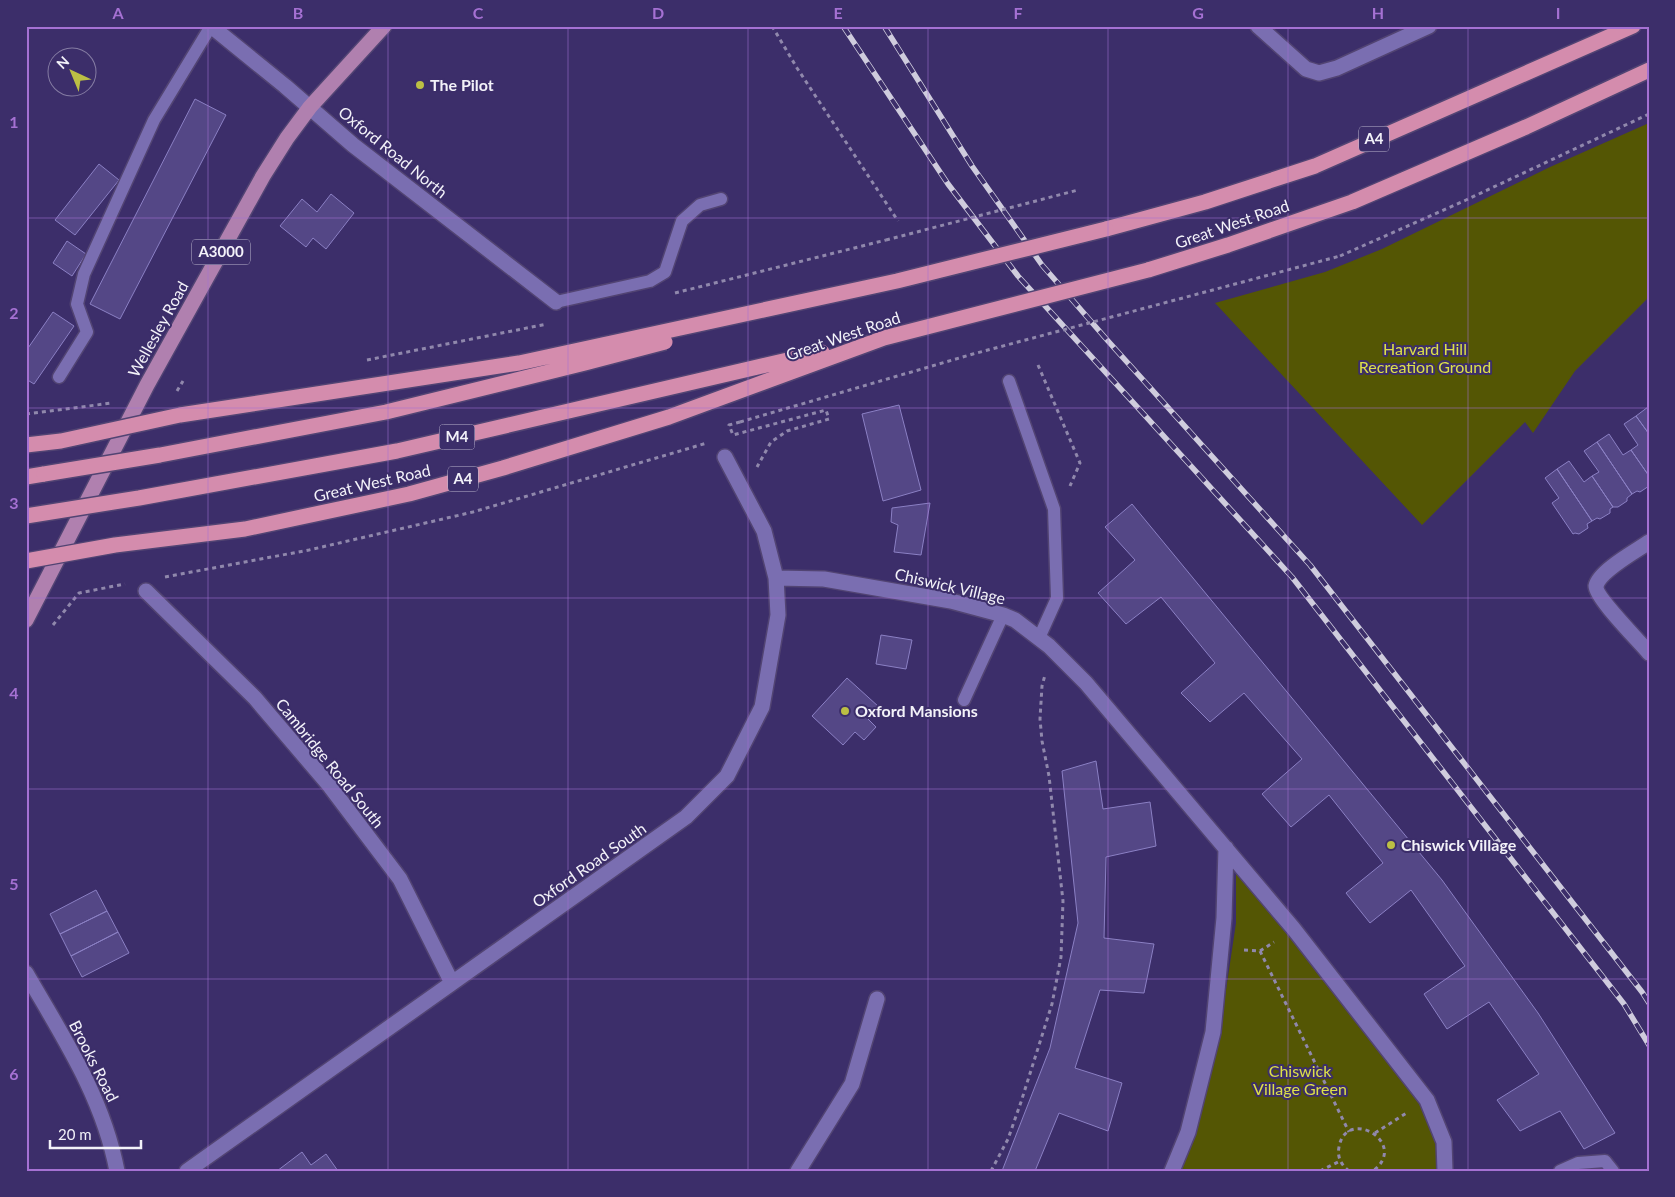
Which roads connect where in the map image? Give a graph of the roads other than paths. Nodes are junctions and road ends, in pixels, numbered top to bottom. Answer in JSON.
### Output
{"nodes":[{"id":1,"x":211,"y":26,"type":"edge"},
{"id":2,"x":384,"y":26,"type":"edge"},
{"id":3,"x":1258,"y":26,"type":"edge"},
{"id":4,"x":1429,"y":26,"type":"edge"},
{"id":5,"x":1633,"y":26,"type":"edge"},
{"id":6,"x":1649,"y":70,"type":"edge"},
{"id":7,"x":310,"y":107,"type":"junction"},
{"id":8,"x":722,"y":199,"type":"dead end"},
{"id":9,"x":896,"y":281,"type":"junction"},
{"id":10,"x":556,"y":302,"type":"joint"},
{"id":11,"x":884,"y":338,"type":"junction"},
{"id":12,"x":59,"y":378,"type":"dead end"},
{"id":13,"x":1009,"y":381,"type":"dead end"},
{"id":14,"x":26,"y":445,"type":"edge"},
{"id":15,"x":725,"y":457,"type":"road end"},
{"id":16,"x":26,"y":477,"type":"edge"},
{"id":17,"x":26,"y":516,"type":"edge"},
{"id":18,"x":1649,"y":542,"type":"edge"},
{"id":19,"x":26,"y":561,"type":"edge"},
{"id":20,"x":776,"y":578,"type":"junction"},
{"id":21,"x":140,"y":587,"type":"road end"},
{"id":22,"x":1003,"y":614,"type":"junction"},
{"id":23,"x":26,"y":620,"type":"edge"},
{"id":24,"x":1039,"y":638,"type":"junction"},
{"id":25,"x":1649,"y":652,"type":"edge"},
{"id":26,"x":964,"y":700,"type":"dead end"},
{"id":27,"x":1226,"y":848,"type":"junction"},
{"id":28,"x":26,"y":973,"type":"edge"},
{"id":29,"x":452,"y":983,"type":"junction"},
{"id":30,"x":877,"y":999,"type":"dead end"},
{"id":31,"x":117,"y":1171,"type":"edge"},
{"id":32,"x":187,"y":1171,"type":"edge"},
{"id":33,"x":798,"y":1171,"type":"edge"},
{"id":34,"x":1172,"y":1171,"type":"edge"},
{"id":35,"x":1445,"y":1171,"type":"edge"},
{"id":36,"x":1560,"y":1171,"type":"edge"},
{"id":37,"x":1613,"y":1171,"type":"edge"}],
"edges":[{"from":1,"to":7,"type":"street","name":"Oxford Road North"},
{"from":1,"to":12,"type":"lane"},
{"from":2,"to":7,"type":"main road","name":"Wellesley Road","number":"A3000"},
{"from":3,"to":4,"type":"street"},
{"from":5,"to":9,"type":"highway","name":"Great West Road","number":"A4","bridge":true},
{"from":6,"to":11,"type":"highway","name":"Great West Road","number":"A4","bridge":true},
{"from":7,"to":10,"type":"street","name":"Oxford Road North"},
{"from":7,"to":23,"type":"main road","name":"Wellesley Road","number":"A3000"},
{"from":8,"to":10,"type":"lane"},
{"from":9,"to":14,"type":"highway","name":"Great West Road","number":"A4","bridge":true},
{"from":9,"to":16,"type":"highway","bridge":true},
{"from":11,"to":17,"type":"highway","number":"M4","bridge":true},
{"from":11,"to":19,"type":"highway","name":"Great West Road","number":"A4","bridge":true},
{"from":13,"to":24,"type":"lane"},
{"from":15,"to":20,"type":"street","name":"Oxford Road South"},
{"from":18,"to":25,"type":"street"},
{"from":20,"to":22,"type":"street","name":"Chiswick Village"},
{"from":20,"to":29,"type":"street","name":"Oxford Road South"},
{"from":21,"to":29,"type":"street","name":"Cambridge Road South"},
{"from":22,"to":24,"type":"street","name":"Chiswick Village"},
{"from":22,"to":26,"type":"lane"},
{"from":24,"to":27,"type":"street","name":"Chiswick Village"},
{"from":27,"to":34,"type":"street"},
{"from":27,"to":35,"type":"street","name":"Chiswick Village"},
{"from":28,"to":31,"type":"street","name":"Brooks Road"},
{"from":29,"to":32,"type":"street","name":"Oxford Road South"},
{"from":30,"to":33,"type":"street"},
{"from":36,"to":37,"type":"lane"}]}
